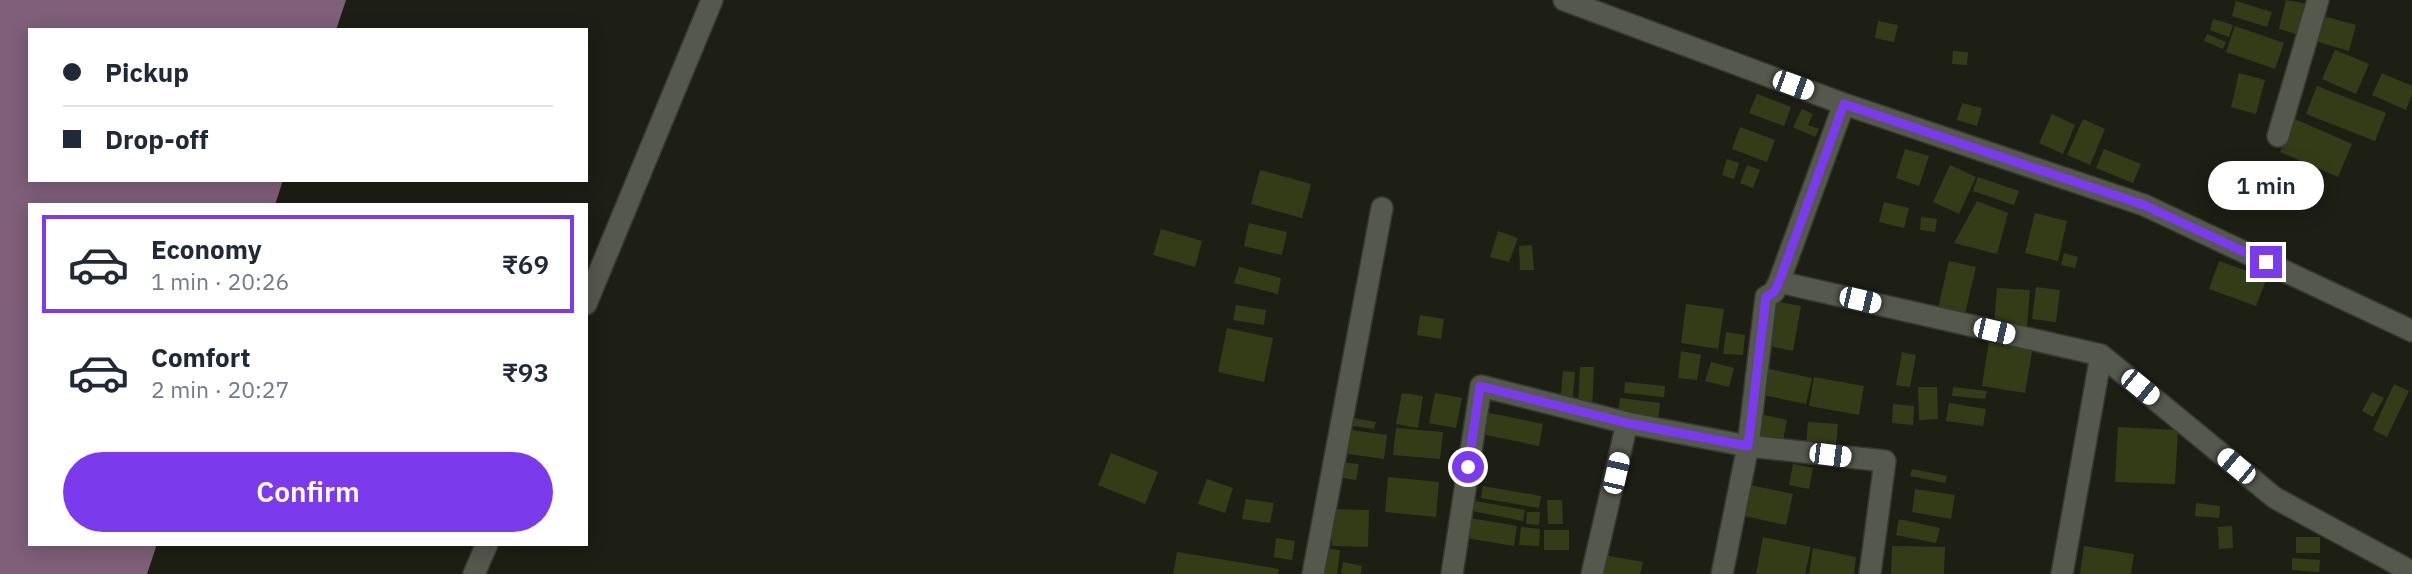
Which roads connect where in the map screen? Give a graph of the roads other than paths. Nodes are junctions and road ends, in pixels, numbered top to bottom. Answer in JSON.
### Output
{"nodes":[{"id":1,"x":712,"y":0,"type":"edge"},
{"id":2,"x":1564,"y":0,"type":"edge"},
{"id":3,"x":2318,"y":0,"type":"edge"},
{"id":4,"x":1844,"y":104,"type":"junction"},
{"id":5,"x":2278,"y":136,"type":"dead end"},
{"id":6,"x":1382,"y":208,"type":"dead end"},
{"id":7,"x":1779,"y":282,"type":"junction"},
{"id":8,"x":588,"y":299,"type":"edge"},
{"id":9,"x":2412,"y":331,"type":"edge"},
{"id":10,"x":2101,"y":355,"type":"junction"},
{"id":11,"x":1627,"y":423,"type":"junction"},
{"id":12,"x":1748,"y":446,"type":"junction"},
{"id":13,"x":485,"y":546,"type":"edge"},
{"id":14,"x":2412,"y":572,"type":"edge"},
{"id":15,"x":474,"y":574,"type":"edge"},
{"id":16,"x":1313,"y":574,"type":"edge"},
{"id":17,"x":1452,"y":574,"type":"edge"},
{"id":18,"x":1592,"y":574,"type":"edge"},
{"id":19,"x":1722,"y":574,"type":"edge"},
{"id":20,"x":1870,"y":574,"type":"edge"},
{"id":21,"x":2062,"y":574,"type":"edge"}],
"edges":[{"from":1,"to":8,"type":"street"},
{"from":2,"to":4,"type":"street"},
{"from":3,"to":5,"type":"street"},
{"from":4,"to":7,"type":"street"},
{"from":4,"to":9,"type":"street"},
{"from":6,"to":16,"type":"street"},
{"from":7,"to":10,"type":"street"},
{"from":7,"to":12,"type":"street"},
{"from":10,"to":14,"type":"street"},
{"from":10,"to":21,"type":"street"},
{"from":11,"to":12,"type":"street"},
{"from":11,"to":17,"type":"street"},
{"from":11,"to":18,"type":"street"},
{"from":12,"to":19,"type":"street"},
{"from":12,"to":20,"type":"street"},
{"from":13,"to":15,"type":"street"}]}
